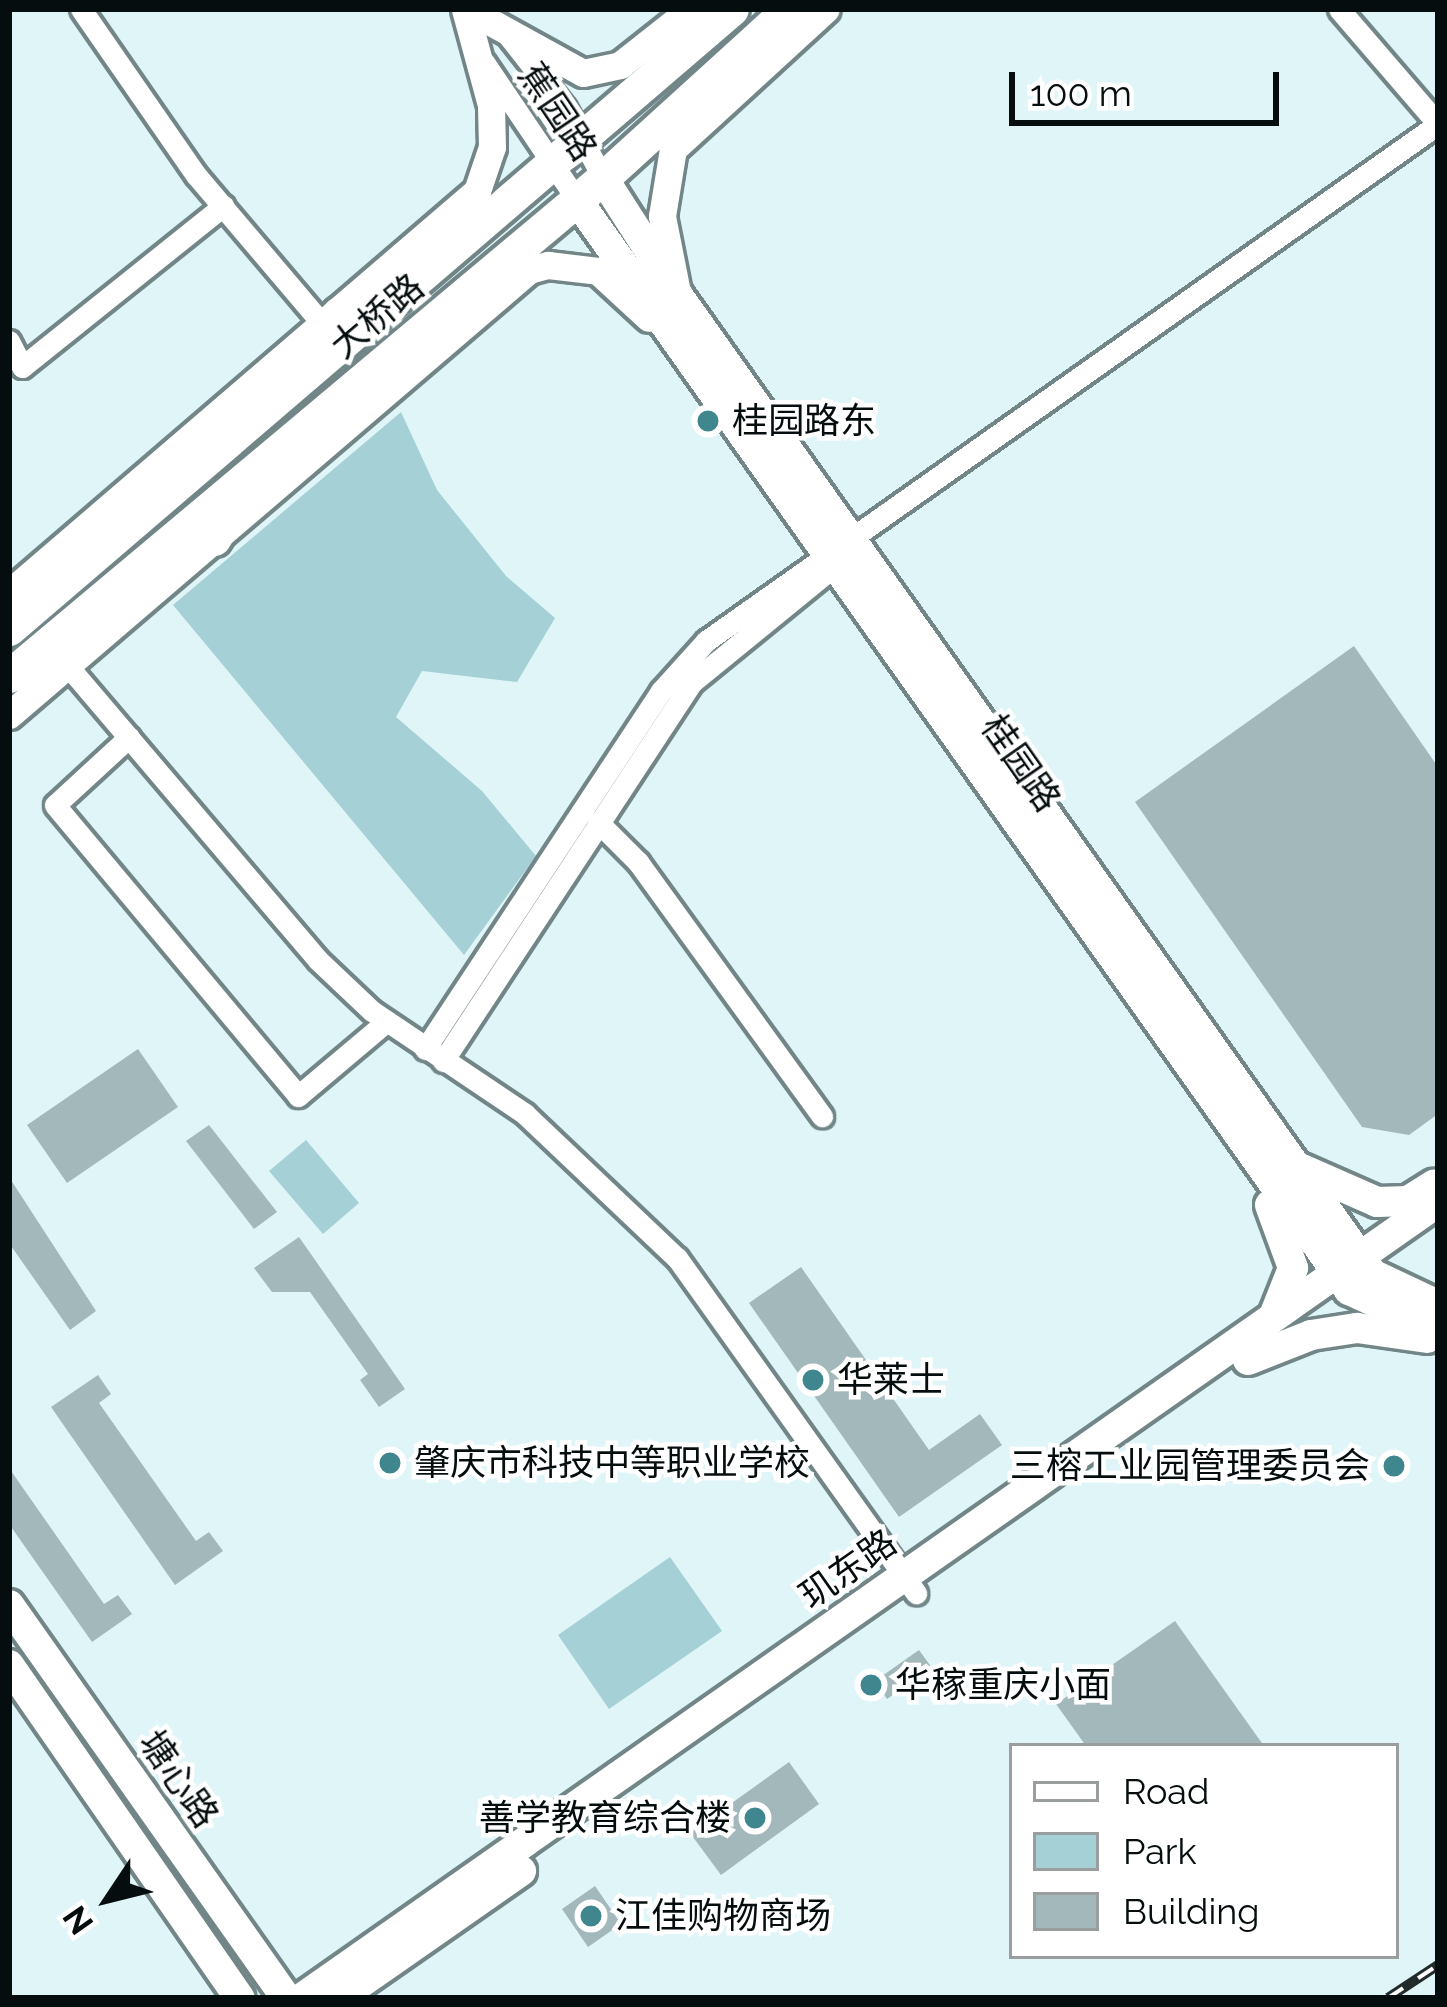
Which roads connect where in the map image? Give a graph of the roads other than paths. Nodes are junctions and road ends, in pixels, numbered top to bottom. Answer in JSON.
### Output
{"nodes":[{"id":1,"x":80,"y":9,"type":"edge"},
{"id":2,"x":466,"y":9,"type":"edge"},
{"id":3,"x":691,"y":9,"type":"edge"},
{"id":4,"x":732,"y":9,"type":"edge"},
{"id":5,"x":1339,"y":9,"type":"edge"},
{"id":6,"x":811,"y":11,"type":"edge"},
{"id":7,"x":501,"y":28,"type":"junction"},
{"id":8,"x":484,"y":62,"type":"junction"},
{"id":9,"x":1438,"y":124,"type":"edge"},
{"id":10,"x":581,"y":137,"type":"junction"},
{"id":11,"x":553,"y":161,"type":"junction"},
{"id":12,"x":603,"y":178,"type":"junction"},
{"id":13,"x":577,"y":200,"type":"junction"},
{"id":14,"x":223,"y":206,"type":"junction"},
{"id":15,"x":417,"y":272,"type":"junction"},
{"id":16,"x":679,"y":297,"type":"junction"},
{"id":17,"x":331,"y":320,"type":"junction"},
{"id":18,"x":9,"y":341,"type":"edge"},
{"id":19,"x":681,"y":350,"type":"junction"},
{"id":20,"x":256,"y":467,"type":"junction"},
{"id":21,"x":214,"y":539,"type":"junction"},
{"id":22,"x":856,"y":539,"type":"junction"},
{"id":23,"x":830,"y":561,"type":"junction"},
{"id":24,"x":9,"y":593,"type":"edge"},
{"id":25,"x":9,"y":629,"type":"edge"},
{"id":26,"x":67,"y":665,"type":"junction"},
{"id":27,"x":9,"y":676,"type":"edge"},
{"id":28,"x":9,"y":715,"type":"edge"},
{"id":29,"x":129,"y":737,"type":"junction"},
{"id":30,"x":598,"y":823,"type":"junction"},
{"id":31,"x":387,"y":1022,"type":"junction"},
{"id":32,"x":434,"y":1055,"type":"junction"},
{"id":33,"x":822,"y":1116,"type":"dead end"},
{"id":34,"x":1240,"y":1137,"type":"junction"},
{"id":35,"x":1296,"y":1166,"type":"junction"},
{"id":36,"x":1438,"y":1183,"type":"edge"},
{"id":37,"x":1438,"y":1202,"type":"edge"},
{"id":38,"x":1438,"y":1227,"type":"edge"},
{"id":39,"x":1354,"y":1273,"type":"junction"},
{"id":40,"x":1438,"y":1305,"type":"edge"},
{"id":41,"x":1271,"y":1322,"type":"junction"},
{"id":42,"x":1438,"y":1336,"type":"edge"},
{"id":43,"x":1248,"y":1360,"type":"junction"},
{"id":44,"x":911,"y":1585,"type":"junction"},
{"id":45,"x":9,"y":1605,"type":"edge"},
{"id":46,"x":9,"y":1665,"type":"edge"},
{"id":47,"x":240,"y":1998,"type":"edge"},
{"id":48,"x":286,"y":1998,"type":"edge"},
{"id":49,"x":302,"y":1998,"type":"edge"},
{"id":50,"x":339,"y":1998,"type":"edge"}],
"edges":[{"from":1,"to":14,"type":"street"},
{"from":2,"to":7,"type":"street"},
{"from":2,"to":8,"type":"street"},
{"from":3,"to":7,"type":"street"},
{"from":4,"to":10,"type":"main road","name":"大桥路"},
{"from":5,"to":9,"type":"street"},
{"from":6,"to":12,"type":"main road","name":"大桥路"},
{"from":6,"to":16,"type":"street"},
{"from":7,"to":10,"type":"street"},
{"from":8,"to":11,"type":"street","name":"蕉园路"},
{"from":8,"to":17,"type":"street"},
{"from":9,"to":22,"type":"street"},
{"from":10,"to":11,"type":"main road","name":"大桥路"},
{"from":10,"to":12,"type":"street"},
{"from":11,"to":13,"type":"street","name":"蕉园路"},
{"from":11,"to":15,"type":"main road","name":"大桥路"},
{"from":12,"to":13,"type":"main road","name":"大桥路"},
{"from":12,"to":16,"type":"main road","name":"桂园路"},
{"from":13,"to":19,"type":"main road","name":"桂园路"},
{"from":13,"to":20,"type":"main road","name":"大桥路"},
{"from":14,"to":17,"type":"street"},
{"from":14,"to":18,"type":"street"},
{"from":15,"to":17,"type":"main road"},
{"from":15,"to":25,"type":"main road","name":"大桥路"},
{"from":16,"to":22,"type":"main road","name":"桂园路"},
{"from":17,"to":24,"type":"street"},
{"from":19,"to":21,"type":"street"},
{"from":19,"to":23,"type":"main road","name":"桂园路"},
{"from":20,"to":21,"type":"main road"},
{"from":20,"to":27,"type":"main road","name":"大桥路"},
{"from":21,"to":26,"type":"street"},
{"from":22,"to":23,"type":"street"},
{"from":22,"to":35,"type":"main road","name":"桂园路"},
{"from":23,"to":30,"type":"street"},
{"from":23,"to":32,"type":"street"},
{"from":23,"to":34,"type":"main road","name":"桂园路"},
{"from":26,"to":28,"type":"street"},
{"from":26,"to":29,"type":"street"},
{"from":29,"to":31,"type":"street"},
{"from":29,"to":31,"type":"street"},
{"from":30,"to":32,"type":"street"},
{"from":30,"to":33,"type":"street"},
{"from":31,"to":32,"type":"street"},
{"from":32,"to":44,"type":"street"},
{"from":34,"to":39,"type":"main road","name":"桂园路"},
{"from":34,"to":41,"type":"main road"},
{"from":35,"to":36,"type":"main road"},
{"from":35,"to":39,"type":"main road","name":"桂园路"},
{"from":37,"to":39,"type":"main road","name":"玑东路"},
{"from":38,"to":39,"type":"main road","name":"玑东路"},
{"from":39,"to":40,"type":"main road"},
{"from":39,"to":41,"type":"main road","name":"玑东路"},
{"from":39,"to":42,"type":"main road","name":"桂园路"},
{"from":39,"to":43,"type":"main road","name":"玑东路"},
{"from":41,"to":44,"type":"main road","name":"玑东路"},
{"from":42,"to":43,"type":"main road"},
{"from":43,"to":44,"type":"main road","name":"玑东路"},
{"from":44,"to":49,"type":"main road","name":"玑东路"},
{"from":44,"to":50,"type":"main road","name":"玑东路"},
{"from":45,"to":48,"type":"main road","name":"塘心路"},
{"from":46,"to":47,"type":"main road","name":"塘心路"}]}
